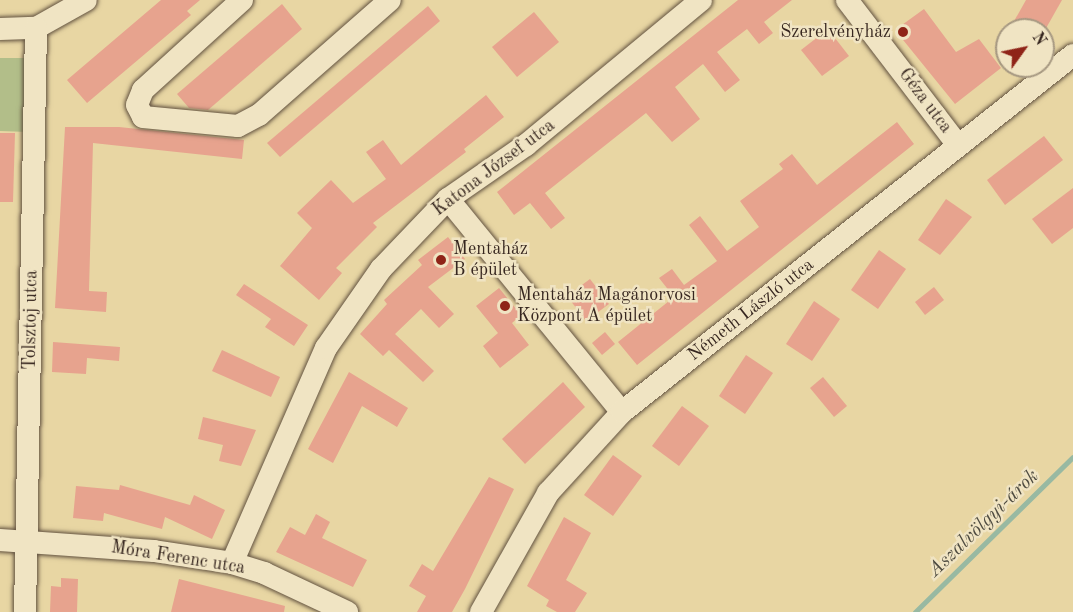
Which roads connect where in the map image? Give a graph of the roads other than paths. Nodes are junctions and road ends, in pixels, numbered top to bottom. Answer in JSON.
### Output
{"nodes":[{"id":1,"x":86,"y":0,"type":"edge"},
{"id":2,"x":242,"y":0,"type":"edge"},
{"id":3,"x":390,"y":0,"type":"edge"},
{"id":4,"x":701,"y":0,"type":"edge"},
{"id":5,"x":847,"y":0,"type":"edge"},
{"id":6,"x":36,"y":28,"type":"junction"},
{"id":7,"x":0,"y":29,"type":"edge"},
{"id":8,"x":1073,"y":55,"type":"edge"},
{"id":9,"x":958,"y":145,"type":"junction"},
{"id":10,"x":448,"y":199,"type":"junction"},
{"id":11,"x":622,"y":412,"type":"junction"},
{"id":12,"x":0,"y":540,"type":"edge"},
{"id":13,"x":27,"y":540,"type":"junction"},
{"id":14,"x":232,"y":563,"type":"junction"},
{"id":15,"x":26,"y":612,"type":"edge"},
{"id":16,"x":346,"y":612,"type":"edge"},
{"id":17,"x":481,"y":612,"type":"edge"}],
"edges":[{"from":1,"to":6,"type":"street"},
{"from":2,"to":3,"type":"street"},
{"from":4,"to":10,"type":"street","name":"Katona József utca"},
{"from":5,"to":9,"type":"street","name":"Géza utca"},
{"from":6,"to":7,"type":"street"},
{"from":6,"to":13,"type":"street","name":"Tolsztoj utca"},
{"from":8,"to":9,"type":"street","name":"Németh László utca"},
{"from":9,"to":11,"type":"street","name":"Németh László utca"},
{"from":10,"to":11,"type":"street"},
{"from":10,"to":14,"type":"street","name":"Katona József utca"},
{"from":11,"to":17,"type":"street","name":"Németh László utca"},
{"from":12,"to":13,"type":"street","name":"Móra Ferenc utca"},
{"from":13,"to":14,"type":"street","name":"Móra Ferenc utca"},
{"from":13,"to":15,"type":"street","name":"Tolsztoj utca"},
{"from":14,"to":16,"type":"street","name":"Móra Ferenc utca"}]}
